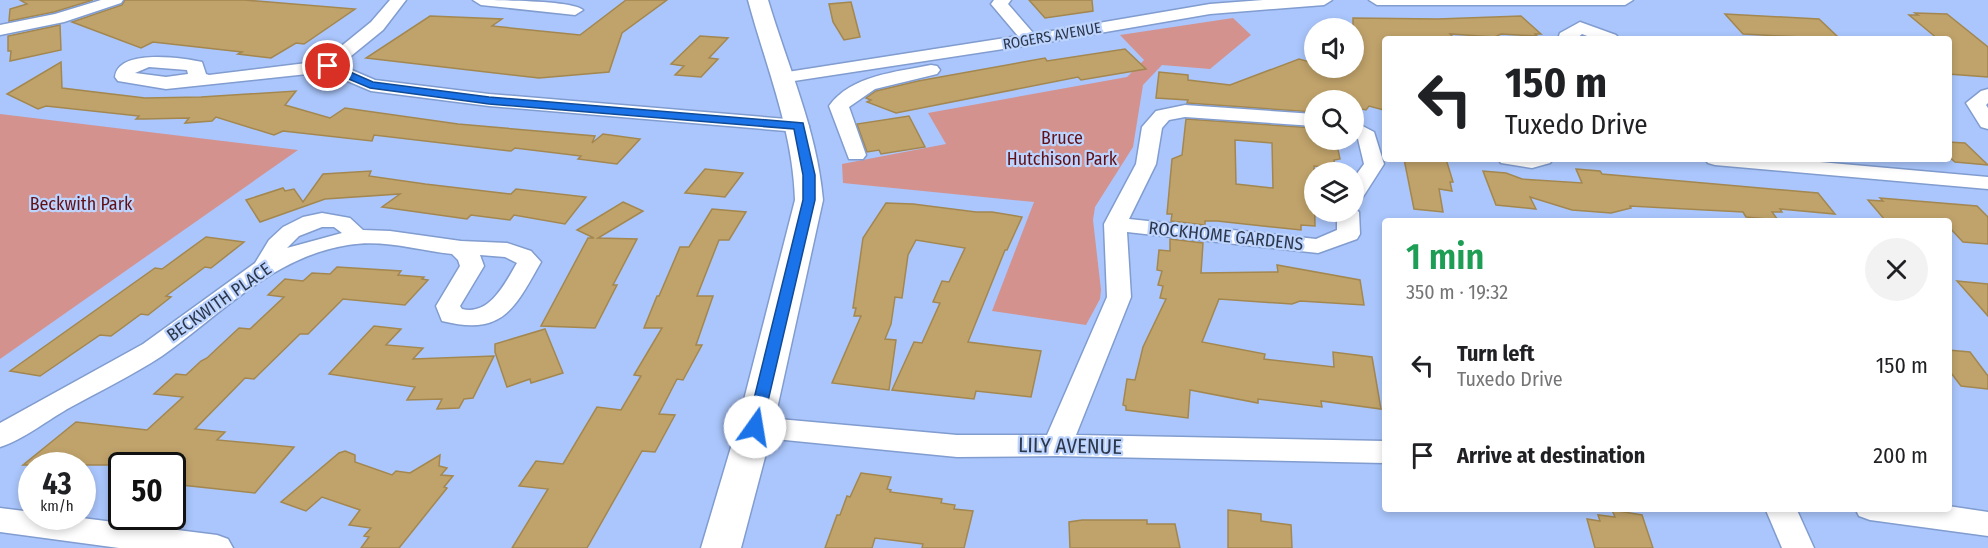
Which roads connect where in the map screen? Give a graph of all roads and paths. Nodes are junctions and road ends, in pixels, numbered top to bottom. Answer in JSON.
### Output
{"nodes":[{"id":1,"x":115,"y":0,"type":"edge"},
{"id":2,"x":398,"y":0,"type":"edge"},
{"id":3,"x":481,"y":0,"type":"edge"},
{"id":4,"x":758,"y":0,"type":"edge"},
{"id":5,"x":1003,"y":0,"type":"edge"},
{"id":6,"x":1324,"y":0,"type":"edge"},
{"id":7,"x":1377,"y":0,"type":"edge"},
{"id":8,"x":1625,"y":0,"type":"edge"},
{"id":9,"x":1562,"y":1,"type":"edge"},
{"id":10,"x":1205,"y":5,"type":"edge"},
{"id":11,"x":575,"y":10,"type":"dead end"},
{"id":12,"x":1580,"y":27,"type":"junction"},
{"id":13,"x":0,"y":30,"type":"edge"},
{"id":14,"x":1567,"y":36,"type":"edge"},
{"id":15,"x":1602,"y":36,"type":"edge"},
{"id":16,"x":1030,"y":40,"type":"junction"},
{"id":17,"x":1102,"y":41,"type":"dead end"},
{"id":18,"x":933,"y":62,"type":"junction"},
{"id":19,"x":328,"y":66,"type":"junction"},
{"id":20,"x":197,"y":78,"type":"dead end"},
{"id":21,"x":782,"y":78,"type":"junction"},
{"id":22,"x":1981,"y":99,"type":"edge"},
{"id":23,"x":1304,"y":119,"type":"edge"},
{"id":24,"x":1988,"y":123,"type":"edge"},
{"id":25,"x":799,"y":126,"type":"junction"},
{"id":26,"x":1364,"y":134,"type":"edge"},
{"id":27,"x":856,"y":155,"type":"dead end"},
{"id":28,"x":1749,"y":162,"type":"edge"},
{"id":29,"x":1364,"y":179,"type":"edge"},
{"id":30,"x":1988,"y":183,"type":"edge"},
{"id":31,"x":1348,"y":222,"type":"edge"},
{"id":32,"x":1114,"y":224,"type":"junction"},
{"id":33,"x":459,"y":248,"type":"dead end"},
{"id":34,"x":755,"y":427,"type":"junction"},
{"id":35,"x":0,"y":437,"type":"edge"},
{"id":36,"x":1057,"y":445,"type":"junction"},
{"id":37,"x":1382,"y":452,"type":"edge"},
{"id":38,"x":1782,"y":512,"type":"edge"},
{"id":39,"x":1900,"y":512,"type":"edge"},
{"id":40,"x":0,"y":520,"type":"edge"},
{"id":41,"x":1988,"y":524,"type":"edge"},
{"id":42,"x":217,"y":548,"type":"edge"},
{"id":43,"x":721,"y":548,"type":"edge"},
{"id":44,"x":1798,"y":548,"type":"edge"}],
"edges":[{"from":1,"to":13,"type":"street"},
{"from":2,"to":19,"type":"street"},
{"from":3,"to":11,"type":"street"},
{"from":4,"to":21,"type":"main road"},
{"from":5,"to":16,"type":"street"},
{"from":6,"to":10,"type":"street","name":"ROGERS AVENUE"},
{"from":7,"to":9,"type":"street"},
{"from":8,"to":9,"type":"street"},
{"from":9,"to":12,"type":"street"},
{"from":10,"to":16,"type":"street","name":"ROGERS AVENUE"},
{"from":12,"to":14,"type":"street"},
{"from":12,"to":15,"type":"street"},
{"from":16,"to":18,"type":"street","name":"ROGERS AVENUE"},
{"from":17,"to":18,"type":"street"},
{"from":18,"to":21,"type":"street","name":"ROGERS AVENUE"},
{"from":18,"to":27,"type":"street"},
{"from":19,"to":20,"type":"street"},
{"from":19,"to":25,"type":"street"},
{"from":21,"to":25,"type":"main road"},
{"from":22,"to":24,"type":"street"},
{"from":23,"to":32,"type":"street"},
{"from":25,"to":34,"type":"main road"},
{"from":26,"to":29,"type":"street"},
{"from":28,"to":30,"type":"street"},
{"from":31,"to":32,"type":"street","name":"ROCKHOME GARDENS"},
{"from":32,"to":36,"type":"street"},
{"from":33,"to":35,"type":"street","name":"BECKWITH PLACE"},
{"from":34,"to":36,"type":"street","name":"LILY AVENUE"},
{"from":34,"to":43,"type":"main road"},
{"from":36,"to":37,"type":"street","name":"LILY AVENUE"},
{"from":38,"to":44,"type":"street"},
{"from":39,"to":41,"type":"street"},
{"from":40,"to":42,"type":"street"}]}
